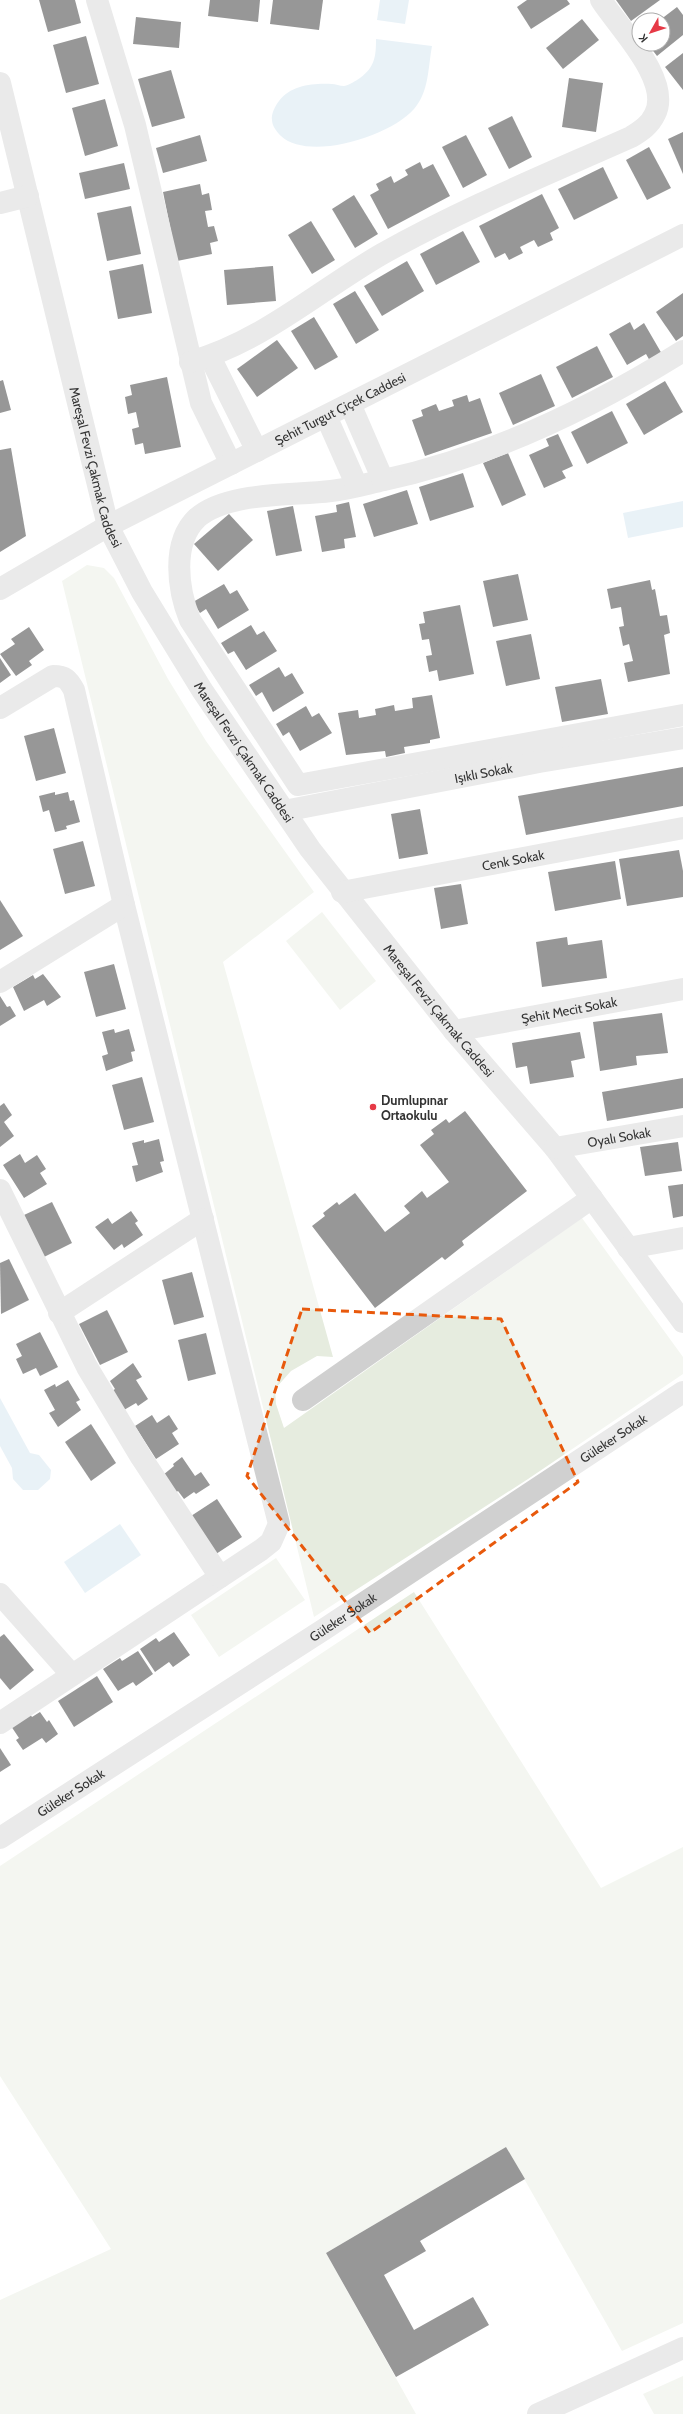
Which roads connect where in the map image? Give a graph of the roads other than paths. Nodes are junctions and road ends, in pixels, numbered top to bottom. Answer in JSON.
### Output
{"nodes":[{"id":1,"x":97,"y":0,"type":"edge"},
{"id":2,"x":601,"y":0,"type":"edge"},
{"id":3,"x":0,"y":83,"type":"edge"},
{"id":4,"x":28,"y":196,"type":"junction"},
{"id":5,"x":0,"y":203,"type":"edge"},
{"id":6,"x":683,"y":235,"type":"edge"},
{"id":7,"x":683,"y":351,"type":"edge"},
{"id":8,"x":200,"y":360,"type":"junction"},
{"id":9,"x":350,"y":404,"type":"junction"},
{"id":10,"x":326,"y":416,"type":"junction"},
{"id":11,"x":257,"y":451,"type":"junction"},
{"id":12,"x":231,"y":464,"type":"junction"},
{"id":13,"x":383,"y":480,"type":"junction"},
{"id":14,"x":357,"y":486,"type":"junction"},
{"id":15,"x":108,"y":526,"type":"junction"},
{"id":16,"x":0,"y":589,"type":"edge"},
{"id":17,"x":0,"y":708,"type":"edge"},
{"id":18,"x":683,"y":715,"type":"edge"},
{"id":19,"x":683,"y":738,"type":"edge"},
{"id":20,"x":284,"y":810,"type":"junction"},
{"id":21,"x":683,"y":828,"type":"edge"},
{"id":22,"x":342,"y":892,"type":"junction"},
{"id":23,"x":124,"y":905,"type":"junction"},
{"id":24,"x":1,"y":979,"type":"edge"},
{"id":25,"x":683,"y":989,"type":"edge"},
{"id":26,"x":454,"y":1031,"type":"junction"},
{"id":27,"x":683,"y":1126,"type":"edge"},
{"id":28,"x":556,"y":1148,"type":"junction"},
{"id":29,"x":0,"y":1190,"type":"edge"},
{"id":30,"x":592,"y":1198,"type":"junction"},
{"id":31,"x":203,"y":1219,"type":"junction"},
{"id":32,"x":683,"y":1238,"type":"edge"},
{"id":33,"x":628,"y":1248,"type":"junction"},
{"id":34,"x":59,"y":1313,"type":"junction"},
{"id":35,"x":683,"y":1322,"type":"edge"},
{"id":36,"x":683,"y":1392,"type":"edge"},
{"id":37,"x":303,"y":1400,"type":"dead end"},
{"id":38,"x":220,"y":1577,"type":"junction"},
{"id":39,"x":0,"y":1594,"type":"edge"},
{"id":40,"x":72,"y":1675,"type":"junction"},
{"id":41,"x":0,"y":1723,"type":"edge"},
{"id":42,"x":0,"y":1838,"type":"edge"},
{"id":43,"x":683,"y":2348,"type":"edge"},
{"id":44,"x":538,"y":2414,"type":"edge"}],
"edges":[{"from":1,"to":8,"type":"street"},
{"from":2,"to":8,"type":"street"},
{"from":3,"to":4,"type":"street","name":"Mareşal Fevzi Çakmak Caddesi"},
{"from":4,"to":5,"type":"street"},
{"from":4,"to":15,"type":"street","name":"Mareşal Fevzi Çakmak Caddesi"},
{"from":6,"to":9,"type":"street","name":"Şehit Turgut Çiçek Caddesi"},
{"from":7,"to":13,"type":"street"},
{"from":8,"to":11,"type":"street"},
{"from":8,"to":12,"type":"street"},
{"from":9,"to":10,"type":"street","name":"Şehit Turgut Çiçek Caddesi"},
{"from":9,"to":13,"type":"street"},
{"from":10,"to":11,"type":"street","name":"Şehit Turgut Çiçek Caddesi"},
{"from":10,"to":14,"type":"street"},
{"from":11,"to":12,"type":"street","name":"Şehit Turgut Çiçek Caddesi"},
{"from":12,"to":15,"type":"street","name":"Şehit Turgut Çiçek Caddesi"},
{"from":13,"to":14,"type":"street"},
{"from":14,"to":18,"type":"street"},
{"from":15,"to":16,"type":"street","name":"Şehit Turgut Çiçek Caddesi"},
{"from":15,"to":20,"type":"street","name":"Mareşal Fevzi Çakmak Caddesi"},
{"from":17,"to":23,"type":"street"},
{"from":19,"to":20,"type":"street","name":"Işıklı Sokak"},
{"from":20,"to":22,"type":"street","name":"Mareşal Fevzi Çakmak Caddesi"},
{"from":21,"to":22,"type":"street","name":"Cenk Sokak"},
{"from":22,"to":26,"type":"street","name":"Mareşal Fevzi Çakmak Caddesi"},
{"from":23,"to":24,"type":"street"},
{"from":23,"to":31,"type":"street"},
{"from":25,"to":26,"type":"street","name":"Şehit Mecit Sokak"},
{"from":26,"to":28,"type":"street","name":"Mareşal Fevzi Çakmak Caddesi"},
{"from":27,"to":28,"type":"street","name":"Oyalı Sokak"},
{"from":28,"to":30,"type":"street","name":"Mareşal Fevzi Çakmak Caddesi"},
{"from":29,"to":34,"type":"street"},
{"from":30,"to":33,"type":"street","name":"Mareşal Fevzi Çakmak Caddesi"},
{"from":30,"to":37,"type":"street"},
{"from":31,"to":34,"type":"street"},
{"from":31,"to":38,"type":"street"},
{"from":32,"to":33,"type":"street"},
{"from":33,"to":35,"type":"street","name":"Mareşal Fevzi Çakmak Caddesi"},
{"from":34,"to":38,"type":"street"},
{"from":36,"to":42,"type":"street","name":"Güleker Sokak"},
{"from":38,"to":40,"type":"street"},
{"from":39,"to":40,"type":"street"},
{"from":40,"to":41,"type":"street"},
{"from":43,"to":44,"type":"street"}]}
